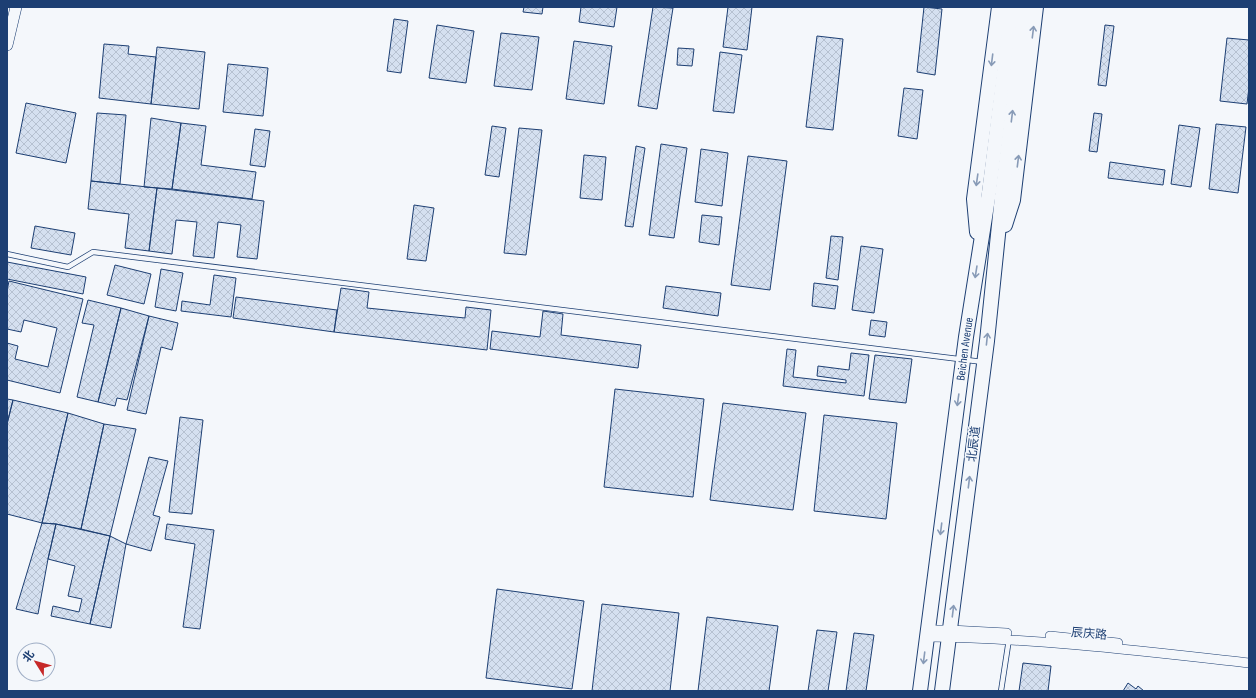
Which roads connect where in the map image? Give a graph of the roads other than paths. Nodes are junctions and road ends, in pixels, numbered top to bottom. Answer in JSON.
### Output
{"nodes":[{"id":1,"x":16,"y":7,"type":"edge"},
{"id":2,"x":999,"y":7,"type":"edge"},
{"id":3,"x":1012,"y":7,"type":"edge"},
{"id":4,"x":1025,"y":7,"type":"edge"},
{"id":5,"x":1036,"y":7,"type":"edge"},
{"id":6,"x":7,"y":45,"type":"edge"},
{"id":7,"x":979,"y":252,"type":"junction"},
{"id":8,"x":7,"y":254,"type":"edge"},
{"id":9,"x":996,"y":254,"type":"junction"},
{"id":10,"x":964,"y":359,"type":"junction"},
{"id":11,"x":984,"y":362,"type":"junction"},
{"id":12,"x":928,"y":633,"type":"junction"},
{"id":13,"x":950,"y":633,"type":"junction"},
{"id":14,"x":1010,"y":636,"type":"junction"},
{"id":15,"x":1249,"y":658,"type":"edge"},
{"id":16,"x":1249,"y":663,"type":"edge"},
{"id":17,"x":920,"y":691,"type":"edge"},
{"id":18,"x":942,"y":691,"type":"edge"},
{"id":19,"x":1001,"y":691,"type":"edge"}],
"edges":[{"from":1,"to":6,"type":"street"},
{"from":2,"to":7,"type":"main road","one_way":true},
{"from":3,"to":7,"type":"main road","name":"Beichen Avenue"},
{"from":9,"to":4,"type":"main road","name":"北辰道","one_way":true},
{"from":9,"to":5,"type":"main road","one_way":true},
{"from":7,"to":10,"type":"main road","name":"Beichen Avenue","one_way":true},
{"from":8,"to":10,"type":"lane"},
{"from":11,"to":9,"type":"main road","name":"北辰道","one_way":true},
{"from":10,"to":11,"type":"lane"},
{"from":10,"to":12,"type":"main road","name":"Beichen Avenue","one_way":true},
{"from":13,"to":11,"type":"main road","name":"北辰道","one_way":true},
{"from":12,"to":13,"type":"street","name":"辰庆路"},
{"from":12,"to":17,"type":"main road","name":"Beichen Avenue","one_way":true},
{"from":13,"to":14,"type":"street","name":"辰庆路"},
{"from":13,"to":18,"type":"main road","name":"北辰道"},
{"from":14,"to":15,"type":"street","name":"辰庆路"},
{"from":14,"to":16,"type":"street","name":"辰庆路"},
{"from":14,"to":19,"type":"lane"}]}
